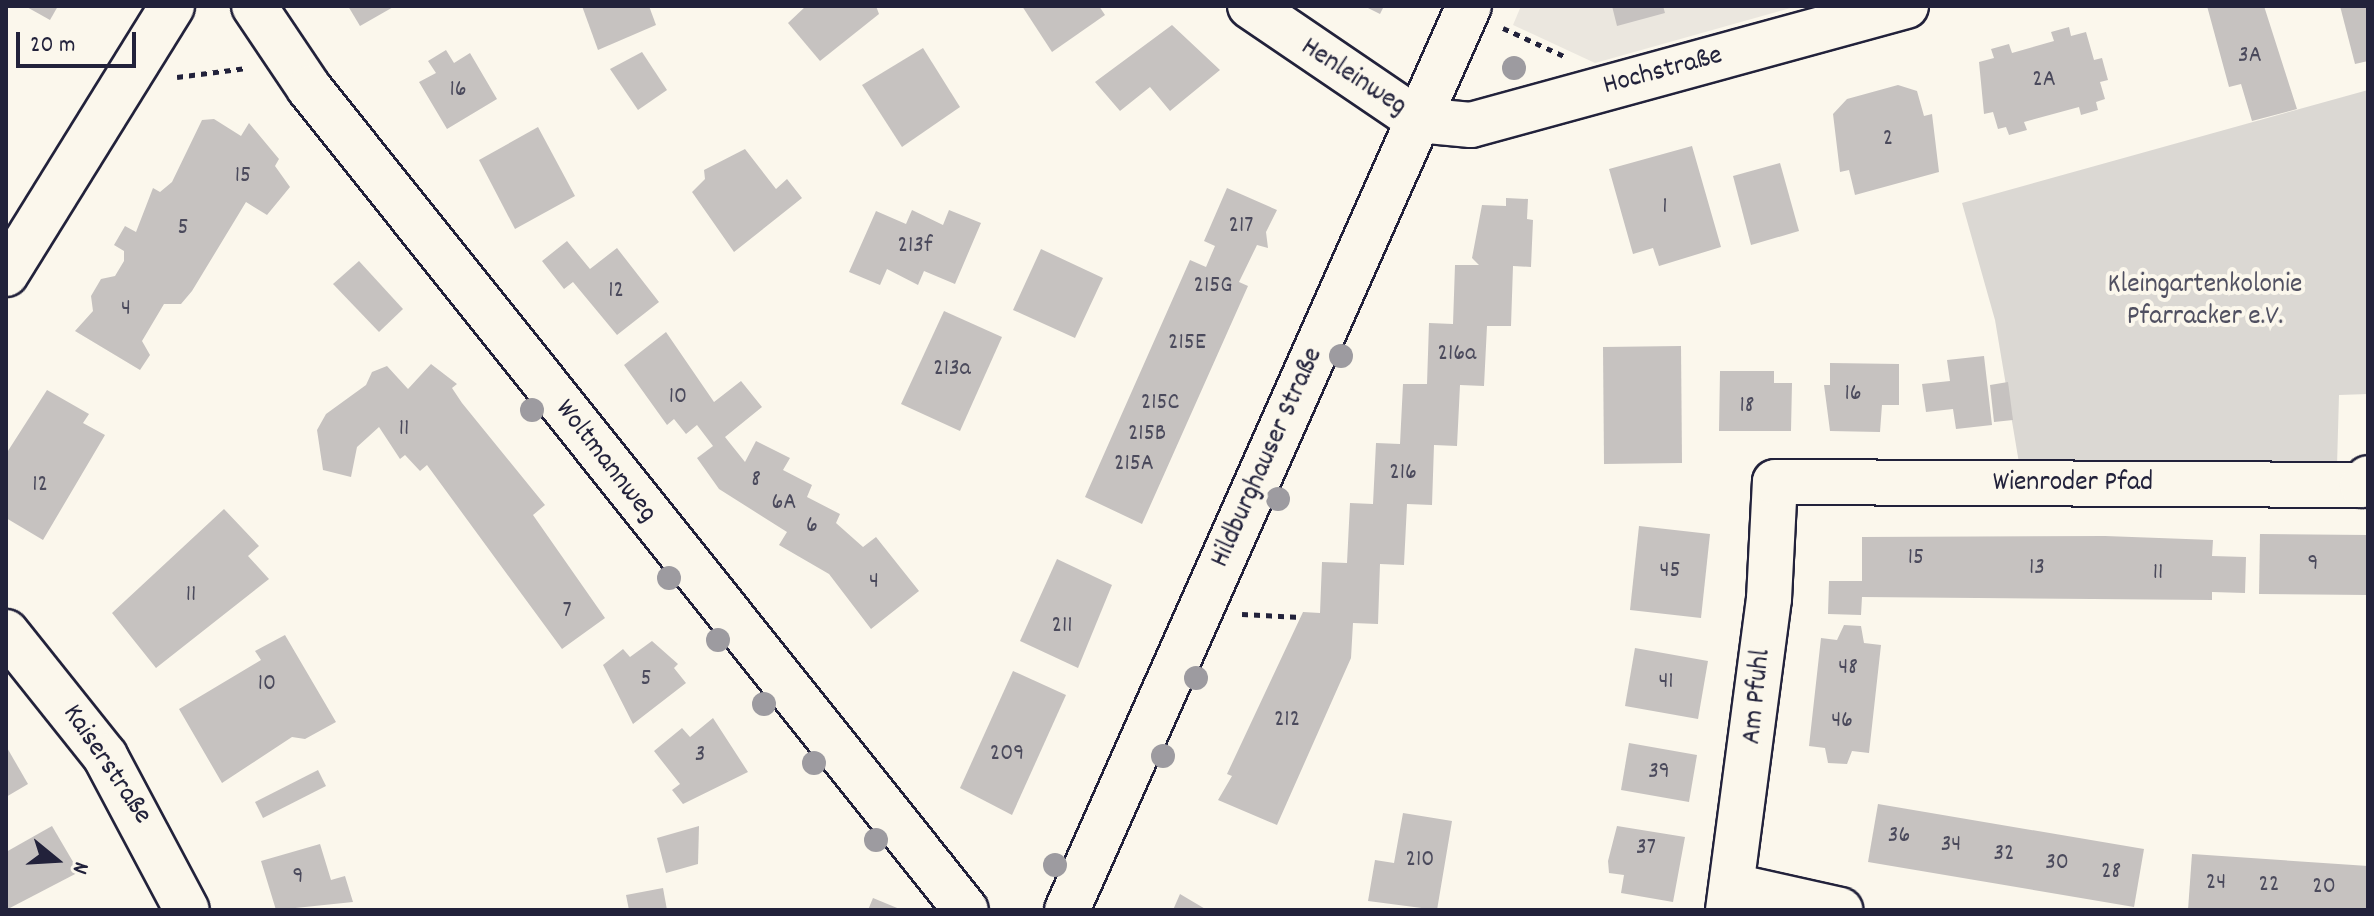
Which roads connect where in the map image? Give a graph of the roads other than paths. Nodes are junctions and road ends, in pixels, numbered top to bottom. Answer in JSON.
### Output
{"nodes":[{"id":1,"x":172,"y":6,"type":"edge"},
{"id":2,"x":254,"y":6,"type":"edge"},
{"id":3,"x":1250,"y":6,"type":"edge"},
{"id":4,"x":1906,"y":6,"type":"edge"},
{"id":5,"x":1485,"y":17,"type":"edge"},
{"id":6,"x":1418,"y":120,"type":"junction"},
{"id":7,"x":6,"y":274,"type":"edge"},
{"id":8,"x":2368,"y":478,"type":"edge"},
{"id":9,"x":1775,"y":482,"type":"joint"},
{"id":10,"x":6,"y":632,"type":"edge"},
{"id":11,"x":1731,"y":898,"type":"edge"},
{"id":12,"x":187,"y":910,"type":"edge"},
{"id":13,"x":966,"y":910,"type":"edge"},
{"id":14,"x":1067,"y":910,"type":"edge"},
{"id":15,"x":1840,"y":910,"type":"edge"}],
"edges":[{"from":1,"to":7,"type":"street"},
{"from":2,"to":13,"type":"street","name":"Woltmannweg"},
{"from":3,"to":6,"type":"street","name":"Henleinweg"},
{"from":4,"to":6,"type":"street","name":"Hochstraße"},
{"from":5,"to":6,"type":"street","name":"Hildburghauser Straße"},
{"from":6,"to":14,"type":"street","name":"Hildburghauser Straße"},
{"from":8,"to":9,"type":"street","name":"Wienroder Pfad"},
{"from":9,"to":11,"type":"street","name":"Am Pfuhl"},
{"from":10,"to":12,"type":"street","name":"Kaiserstraße"},
{"from":11,"to":15,"type":"street"}]}
